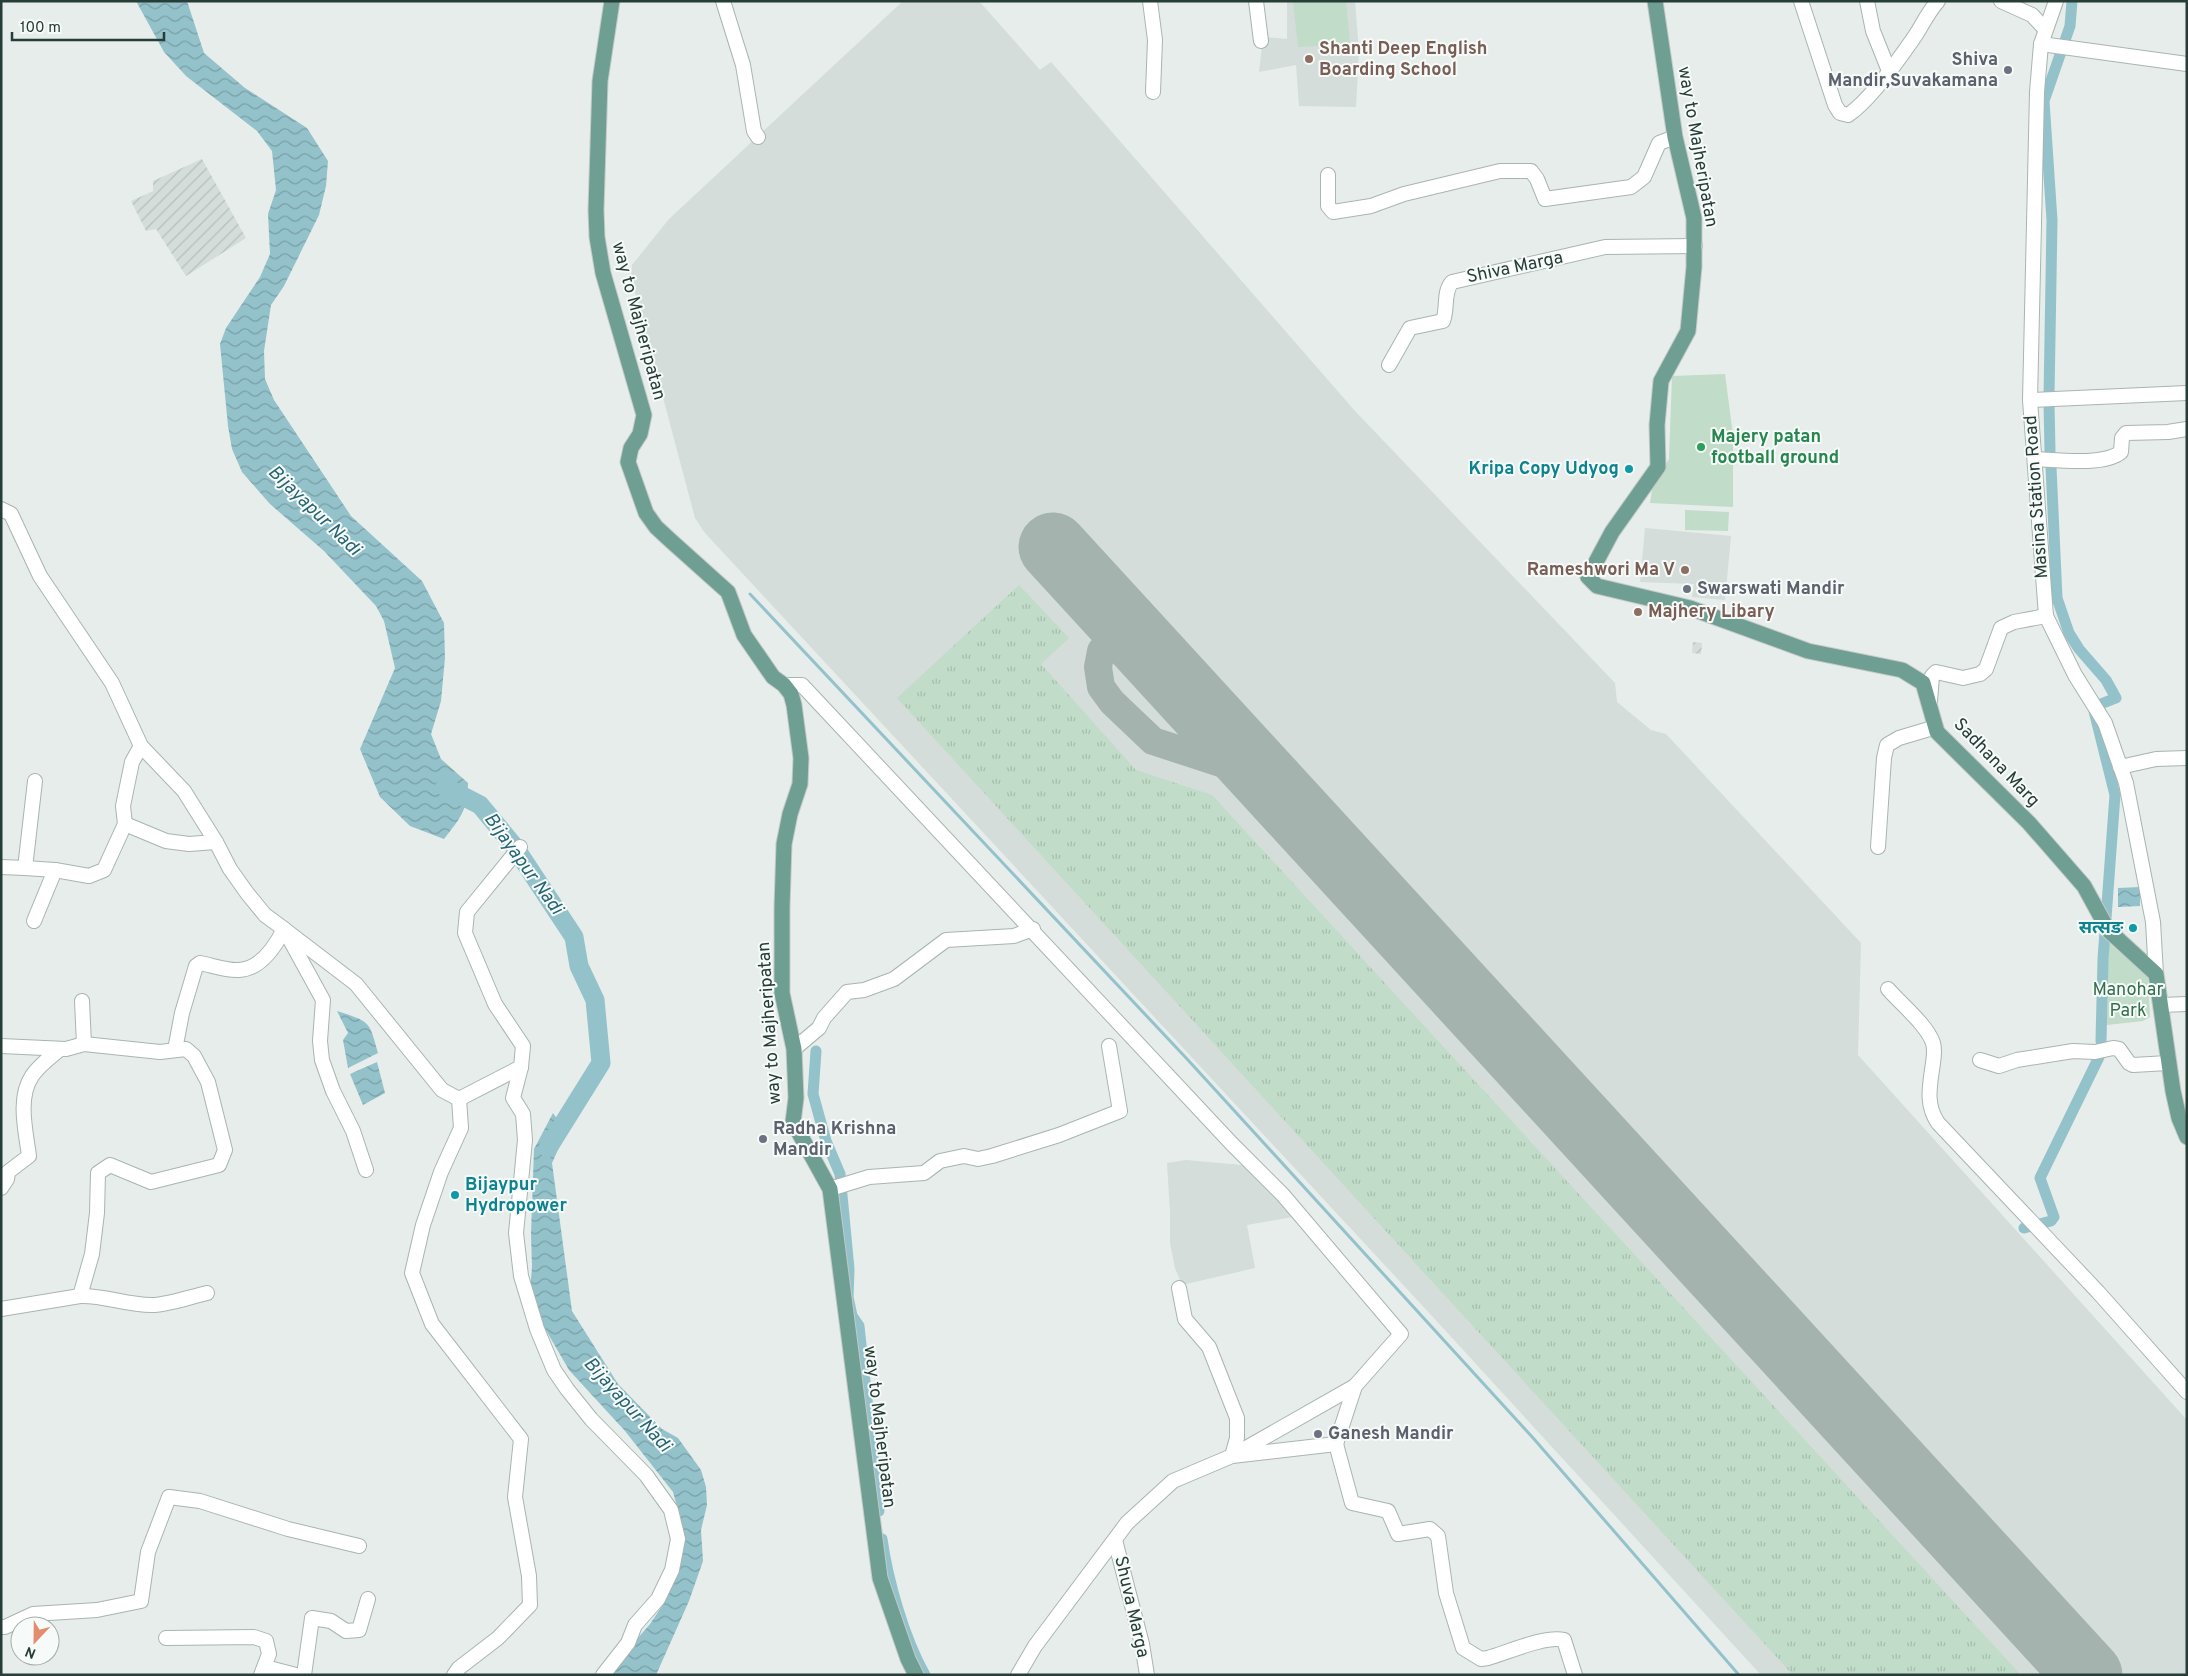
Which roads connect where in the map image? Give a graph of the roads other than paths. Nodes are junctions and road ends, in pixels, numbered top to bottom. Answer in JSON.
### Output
{"nodes":[{"id":1,"x":612,"y":1,"type":"edge"},
{"id":2,"x":723,"y":1,"type":"edge"},
{"id":3,"x":1150,"y":1,"type":"edge"},
{"id":4,"x":1256,"y":1,"type":"edge"},
{"id":5,"x":1655,"y":1,"type":"edge"},
{"id":6,"x":1801,"y":1,"type":"edge"},
{"id":7,"x":1867,"y":1,"type":"edge"},
{"id":8,"x":1938,"y":1,"type":"edge"},
{"id":9,"x":2001,"y":1,"type":"edge"},
{"id":10,"x":2056,"y":1,"type":"edge"},
{"id":11,"x":2046,"y":29,"type":"junction"},
{"id":12,"x":1261,"y":41,"type":"dead end"},
{"id":13,"x":2042,"y":44,"type":"junction"},
{"id":14,"x":2187,"y":64,"type":"edge"},
{"id":15,"x":1889,"y":71,"type":"junction"},
{"id":16,"x":1153,"y":92,"type":"dead end"},
{"id":17,"x":758,"y":137,"type":"dead end"},
{"id":18,"x":1675,"y":137,"type":"junction"},
{"id":19,"x":1328,"y":175,"type":"dead end"},
{"id":20,"x":1695,"y":246,"type":"junction"},
{"id":21,"x":1389,"y":365,"type":"dead end"},
{"id":22,"x":2187,"y":394,"type":"edge"},
{"id":23,"x":2030,"y":400,"type":"junction"},
{"id":24,"x":2187,"y":429,"type":"edge"},
{"id":25,"x":2035,"y":459,"type":"junction"},
{"id":26,"x":1,"y":509,"type":"edge"},
{"id":27,"x":1638,"y":596,"type":"joint"},
{"id":28,"x":2046,"y":616,"type":"junction"},
{"id":29,"x":784,"y":685,"type":"junction"},
{"id":30,"x":1930,"y":701,"type":"junction"},
{"id":31,"x":1936,"y":727,"type":"junction"},
{"id":32,"x":140,"y":746,"type":"junction"},
{"id":33,"x":2187,"y":758,"type":"edge"},
{"id":34,"x":2120,"y":767,"type":"junction"},
{"id":35,"x":35,"y":781,"type":"dead end"},
{"id":36,"x":125,"y":824,"type":"junction"},
{"id":37,"x":216,"y":842,"type":"junction"},
{"id":38,"x":1878,"y":848,"type":"dead end"},
{"id":39,"x":517,"y":850,"type":"dead end"},
{"id":40,"x":1,"y":867,"type":"edge"},
{"id":41,"x":26,"y":868,"type":"junction"},
{"id":42,"x":55,"y":870,"type":"junction"},
{"id":43,"x":34,"y":922,"type":"dead end"},
{"id":44,"x":284,"y":929,"type":"junction"},
{"id":45,"x":1033,"y":929,"type":"junction"},
{"id":46,"x":2156,"y":974,"type":"junction"},
{"id":47,"x":1888,"y":989,"type":"dead end"},
{"id":48,"x":82,"y":1001,"type":"dead end"},
{"id":49,"x":2187,"y":1004,"type":"edge"},
{"id":50,"x":2160,"y":1005,"type":"junction"},
{"id":51,"x":84,"y":1044,"type":"junction"},
{"id":52,"x":1,"y":1046,"type":"edge"},
{"id":53,"x":1109,"y":1046,"type":"dead end"},
{"id":54,"x":60,"y":1049,"type":"junction"},
{"id":55,"x":794,"y":1049,"type":"junction"},
{"id":56,"x":175,"y":1050,"type":"junction"},
{"id":57,"x":1980,"y":1060,"type":"dead end"},
{"id":58,"x":2168,"y":1063,"type":"junction"},
{"id":59,"x":521,"y":1067,"type":"junction"},
{"id":60,"x":459,"y":1098,"type":"junction"},
{"id":61,"x":2187,"y":1137,"type":"edge"},
{"id":62,"x":366,"y":1170,"type":"dead end"},
{"id":63,"x":1,"y":1188,"type":"edge"},
{"id":64,"x":830,"y":1189,"type":"junction"},
{"id":65,"x":1179,"y":1288,"type":"dead end"},
{"id":66,"x":207,"y":1293,"type":"dead end"},
{"id":67,"x":80,"y":1296,"type":"junction"},
{"id":68,"x":1,"y":1309,"type":"edge"},
{"id":69,"x":1355,"y":1386,"type":"junction"},
{"id":70,"x":2187,"y":1392,"type":"edge"},
{"id":71,"x":1336,"y":1444,"type":"junction"},
{"id":72,"x":1232,"y":1456,"type":"junction"},
{"id":73,"x":1115,"y":1540,"type":"junction"},
{"id":74,"x":358,"y":1546,"type":"dead end"},
{"id":75,"x":368,"y":1599,"type":"dead end"},
{"id":76,"x":1,"y":1627,"type":"edge"},
{"id":77,"x":166,"y":1638,"type":"dead end"},
{"id":78,"x":263,"y":1671,"type":"edge"},
{"id":79,"x":296,"y":1675,"type":"edge"},
{"id":80,"x":304,"y":1675,"type":"edge"},
{"id":81,"x":454,"y":1675,"type":"edge"},
{"id":82,"x":603,"y":1675,"type":"edge"},
{"id":83,"x":916,"y":1675,"type":"edge"},
{"id":84,"x":1018,"y":1675,"type":"edge"},
{"id":85,"x":1147,"y":1675,"type":"edge"},
{"id":86,"x":1575,"y":1675,"type":"edge"}],
"edges":[{"from":1,"to":29,"type":"main road","name":"way to Majheripatan"},
{"from":2,"to":17,"type":"street"},
{"from":3,"to":16,"type":"street"},
{"from":4,"to":12,"type":"street"},
{"from":5,"to":18,"type":"main road","name":"way to Majheripatan"},
{"from":6,"to":15,"type":"street"},
{"from":7,"to":15,"type":"street"},
{"from":8,"to":15,"type":"street"},
{"from":9,"to":11,"type":"street"},
{"from":10,"to":11,"type":"street","name":"Masina Station Road"},
{"from":11,"to":13,"type":"street","name":"Masina Station Road"},
{"from":13,"to":14,"type":"street"},
{"from":13,"to":23,"type":"street","name":"Masina Station Road"},
{"from":18,"to":19,"type":"street"},
{"from":18,"to":20,"type":"main road","name":"way to Majheripatan"},
{"from":20,"to":21,"type":"street","name":"Shiva Marga"},
{"from":20,"to":27,"type":"main road","name":"way to Majheripatan"},
{"from":22,"to":23,"type":"street"},
{"from":23,"to":25,"type":"street","name":"Masina Station Road"},
{"from":24,"to":25,"type":"street"},
{"from":25,"to":28,"type":"street","name":"Masina Station Road"},
{"from":26,"to":32,"type":"street"},
{"from":27,"to":30,"type":"main road","name":"Sadhana Marg"},
{"from":28,"to":30,"type":"street"},
{"from":28,"to":34,"type":"street","name":"Masina Station Road"},
{"from":29,"to":45,"type":"street"},
{"from":29,"to":55,"type":"main road","name":"way to Majheripatan"},
{"from":30,"to":31,"type":"main road","name":"Sadhana Marg"},
{"from":31,"to":38,"type":"street"},
{"from":31,"to":46,"type":"main road","name":"Sadhana Marg"},
{"from":32,"to":36,"type":"street"},
{"from":32,"to":37,"type":"street"},
{"from":33,"to":34,"type":"street"},
{"from":34,"to":46,"type":"street","name":"Masina Station Road"},
{"from":35,"to":41,"type":"street"},
{"from":36,"to":37,"type":"street"},
{"from":36,"to":42,"type":"street"},
{"from":37,"to":44,"type":"street"},
{"from":39,"to":59,"type":"street"},
{"from":40,"to":41,"type":"street"},
{"from":41,"to":42,"type":"street"},
{"from":42,"to":43,"type":"street"},
{"from":44,"to":56,"type":"street"},
{"from":44,"to":60,"type":"street"},
{"from":44,"to":62,"type":"street"},
{"from":45,"to":55,"type":"street"},
{"from":45,"to":69,"type":"street"},
{"from":46,"to":50,"type":"main road"},
{"from":47,"to":70,"type":"street"},
{"from":48,"to":51,"type":"street"},
{"from":49,"to":50,"type":"street"},
{"from":50,"to":58,"type":"main road"},
{"from":51,"to":54,"type":"street"},
{"from":51,"to":56,"type":"street"},
{"from":52,"to":54,"type":"street"},
{"from":53,"to":64,"type":"street"},
{"from":54,"to":63,"type":"street"},
{"from":55,"to":64,"type":"main road","name":"way to Majheripatan"},
{"from":56,"to":67,"type":"street"},
{"from":57,"to":58,"type":"street"},
{"from":58,"to":61,"type":"main road"},
{"from":59,"to":60,"type":"street"},
{"from":59,"to":82,"type":"street"},
{"from":60,"to":81,"type":"street"},
{"from":64,"to":83,"type":"main road","name":"way to Majheripatan"},
{"from":65,"to":72,"type":"street"},
{"from":66,"to":67,"type":"street"},
{"from":67,"to":68,"type":"street"},
{"from":69,"to":71,"type":"street"},
{"from":69,"to":72,"type":"street"},
{"from":71,"to":72,"type":"street"},
{"from":71,"to":86,"type":"street"},
{"from":72,"to":73,"type":"street"},
{"from":73,"to":84,"type":"street"},
{"from":73,"to":85,"type":"street","name":"Shuva Marga"},
{"from":74,"to":76,"type":"street"},
{"from":75,"to":80,"type":"street"},
{"from":77,"to":78,"type":"street"},
{"from":78,"to":79,"type":"street"}]}
